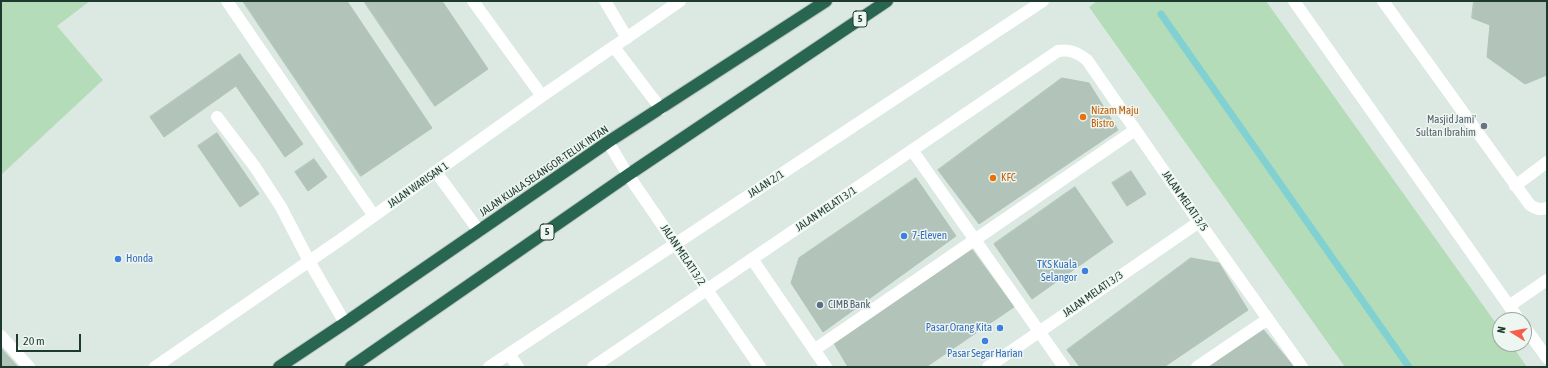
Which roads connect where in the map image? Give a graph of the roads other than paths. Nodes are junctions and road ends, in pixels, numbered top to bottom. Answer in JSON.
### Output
{"nodes":[{"id":1,"x":227,"y":1,"type":"edge"},
{"id":2,"x":474,"y":1,"type":"edge"},
{"id":3,"x":605,"y":1,"type":"edge"},
{"id":4,"x":680,"y":1,"type":"edge"},
{"id":5,"x":826,"y":1,"type":"edge"},
{"id":6,"x":887,"y":1,"type":"edge"},
{"id":7,"x":1043,"y":1,"type":"edge"},
{"id":8,"x":1294,"y":1,"type":"edge"},
{"id":9,"x":1383,"y":1,"type":"edge"},
{"id":10,"x":628,"y":38,"type":"junction"},
{"id":11,"x":614,"y":47,"type":"junction"},
{"id":12,"x":1058,"y":51,"type":"joint"},
{"id":13,"x":542,"y":96,"type":"junction"},
{"id":14,"x":660,"y":109,"type":"junction"},
{"id":15,"x":217,"y":116,"type":"dead end"},
{"id":16,"x":1135,"y":130,"type":"junction"},
{"id":17,"x":608,"y":142,"type":"junction"},
{"id":18,"x":912,"y":150,"type":"junction"},
{"id":19,"x":1547,"y":162,"type":"edge"},
{"id":20,"x":436,"y":172,"type":"junction"},
{"id":21,"x":628,"y":175,"type":"junction"},
{"id":22,"x":1515,"y":186,"type":"junction"},
{"id":23,"x":1547,"y":208,"type":"edge"},
{"id":24,"x":374,"y":216,"type":"junction"},
{"id":25,"x":1198,"y":222,"type":"junction"},
{"id":26,"x":479,"y":231,"type":"junction"},
{"id":27,"x":975,"y":241,"type":"junction"},
{"id":28,"x":675,"y":244,"type":"junction"},
{"id":29,"x":752,"y":259,"type":"junction"},
{"id":30,"x":309,"y":261,"type":"junction"},
{"id":31,"x":1547,"y":280,"type":"edge"},
{"id":32,"x":707,"y":290,"type":"junction"},
{"id":33,"x":1509,"y":306,"type":"junction"},
{"id":34,"x":1513,"y":312,"type":"edge"},
{"id":35,"x":1268,"y":319,"type":"junction"},
{"id":36,"x":345,"y":323,"type":"junction"},
{"id":37,"x":1039,"y":332,"type":"junction"},
{"id":38,"x":1,"y":336,"type":"edge"},
{"id":39,"x":1532,"y":337,"type":"edge"},
{"id":40,"x":814,"y":350,"type":"junction"},
{"id":41,"x":509,"y":354,"type":"junction"},
{"id":42,"x":1547,"y":358,"type":"edge"},
{"id":43,"x":285,"y":365,"type":"edge"},
{"id":44,"x":29,"y":367,"type":"edge"},
{"id":45,"x":155,"y":367,"type":"edge"},
{"id":46,"x":351,"y":367,"type":"edge"},
{"id":47,"x":489,"y":367,"type":"edge"},
{"id":48,"x":518,"y":367,"type":"edge"},
{"id":49,"x":593,"y":367,"type":"edge"},
{"id":50,"x":760,"y":367,"type":"edge"},
{"id":51,"x":826,"y":367,"type":"edge"},
{"id":52,"x":988,"y":367,"type":"edge"},
{"id":53,"x":1064,"y":367,"type":"edge"},
{"id":54,"x":1197,"y":367,"type":"edge"},
{"id":55,"x":1302,"y":367,"type":"edge"}],
"edges":[{"from":1,"to":24,"type":"street"},
{"from":2,"to":13,"type":"street"},
{"from":3,"to":10,"type":"street"},
{"from":4,"to":10,"type":"street","name":"JALAN WARISAN 1"},
{"from":5,"to":14,"type":"highway","name":"JALAN KUALA SELANGOR-TELUK INTAN"},
{"from":6,"to":21,"type":"highway","number":"5"},
{"from":7,"to":28,"type":"street","name":"JALAN 2/1"},
{"from":8,"to":33,"type":"street"},
{"from":9,"to":22,"type":"street"},
{"from":10,"to":11,"type":"street","name":"JALAN WARISAN 1"},
{"from":11,"to":13,"type":"street","name":"JALAN WARISAN 1"},
{"from":11,"to":14,"type":"street"},
{"from":12,"to":16,"type":"street","name":"JALAN MELATI 3/5"},
{"from":12,"to":18,"type":"street","name":"JALAN MELATI 3/1"},
{"from":13,"to":20,"type":"street","name":"JALAN WARISAN 1"},
{"from":14,"to":17,"type":"highway","name":"JALAN KUALA SELANGOR-TELUK INTAN"},
{"from":15,"to":30,"type":"street"},
{"from":16,"to":25,"type":"street","name":"JALAN MELATI 3/5"},
{"from":16,"to":27,"type":"street"},
{"from":17,"to":21,"type":"street","name":"JALAN MELATI 3/2"},
{"from":17,"to":26,"type":"highway","name":"JALAN KUALA SELANGOR-TELUK INTAN"},
{"from":18,"to":27,"type":"street"},
{"from":18,"to":29,"type":"street","name":"JALAN MELATI 3/1"},
{"from":19,"to":22,"type":"street"},
{"from":20,"to":24,"type":"street","name":"JALAN WARISAN 1"},
{"from":20,"to":26,"type":"street"},
{"from":21,"to":28,"type":"street","name":"JALAN MELATI 3/2"},
{"from":21,"to":46,"type":"highway","number":"5"},
{"from":22,"to":23,"type":"street"},
{"from":24,"to":30,"type":"street","name":"JALAN WARISAN 1"},
{"from":25,"to":35,"type":"street","name":"JALAN MELATI 3/5"},
{"from":25,"to":37,"type":"street","name":"JALAN MELATI 3/3"},
{"from":26,"to":36,"type":"highway","name":"JALAN KUALA SELANGOR-TELUK INTAN"},
{"from":27,"to":37,"type":"street"},
{"from":27,"to":40,"type":"street"},
{"from":28,"to":32,"type":"street","name":"JALAN MELATI 3/2"},
{"from":28,"to":41,"type":"street","name":"JALAN 2/1"},
{"from":29,"to":32,"type":"street","name":"JALAN MELATI 3/1"},
{"from":29,"to":40,"type":"street"},
{"from":30,"to":36,"type":"street"},
{"from":30,"to":45,"type":"street","name":"JALAN WARISAN 1"},
{"from":31,"to":33,"type":"street"},
{"from":32,"to":49,"type":"street","name":"JALAN MELATI 3/1"},
{"from":32,"to":50,"type":"street","name":"JALAN MELATI 3/2"},
{"from":33,"to":34,"type":"street"},
{"from":35,"to":54,"type":"street"},
{"from":35,"to":55,"type":"street","name":"JALAN MELATI 3/5"},
{"from":36,"to":43,"type":"highway","name":"JALAN KUALA SELANGOR-TELUK INTAN"},
{"from":37,"to":52,"type":"street","name":"JALAN MELATI 3/3"},
{"from":37,"to":53,"type":"street"},
{"from":38,"to":44,"type":"street"},
{"from":39,"to":42,"type":"street"},
{"from":40,"to":51,"type":"street"},
{"from":41,"to":47,"type":"street","name":"JALAN 2/1"},
{"from":41,"to":48,"type":"street"}]}
